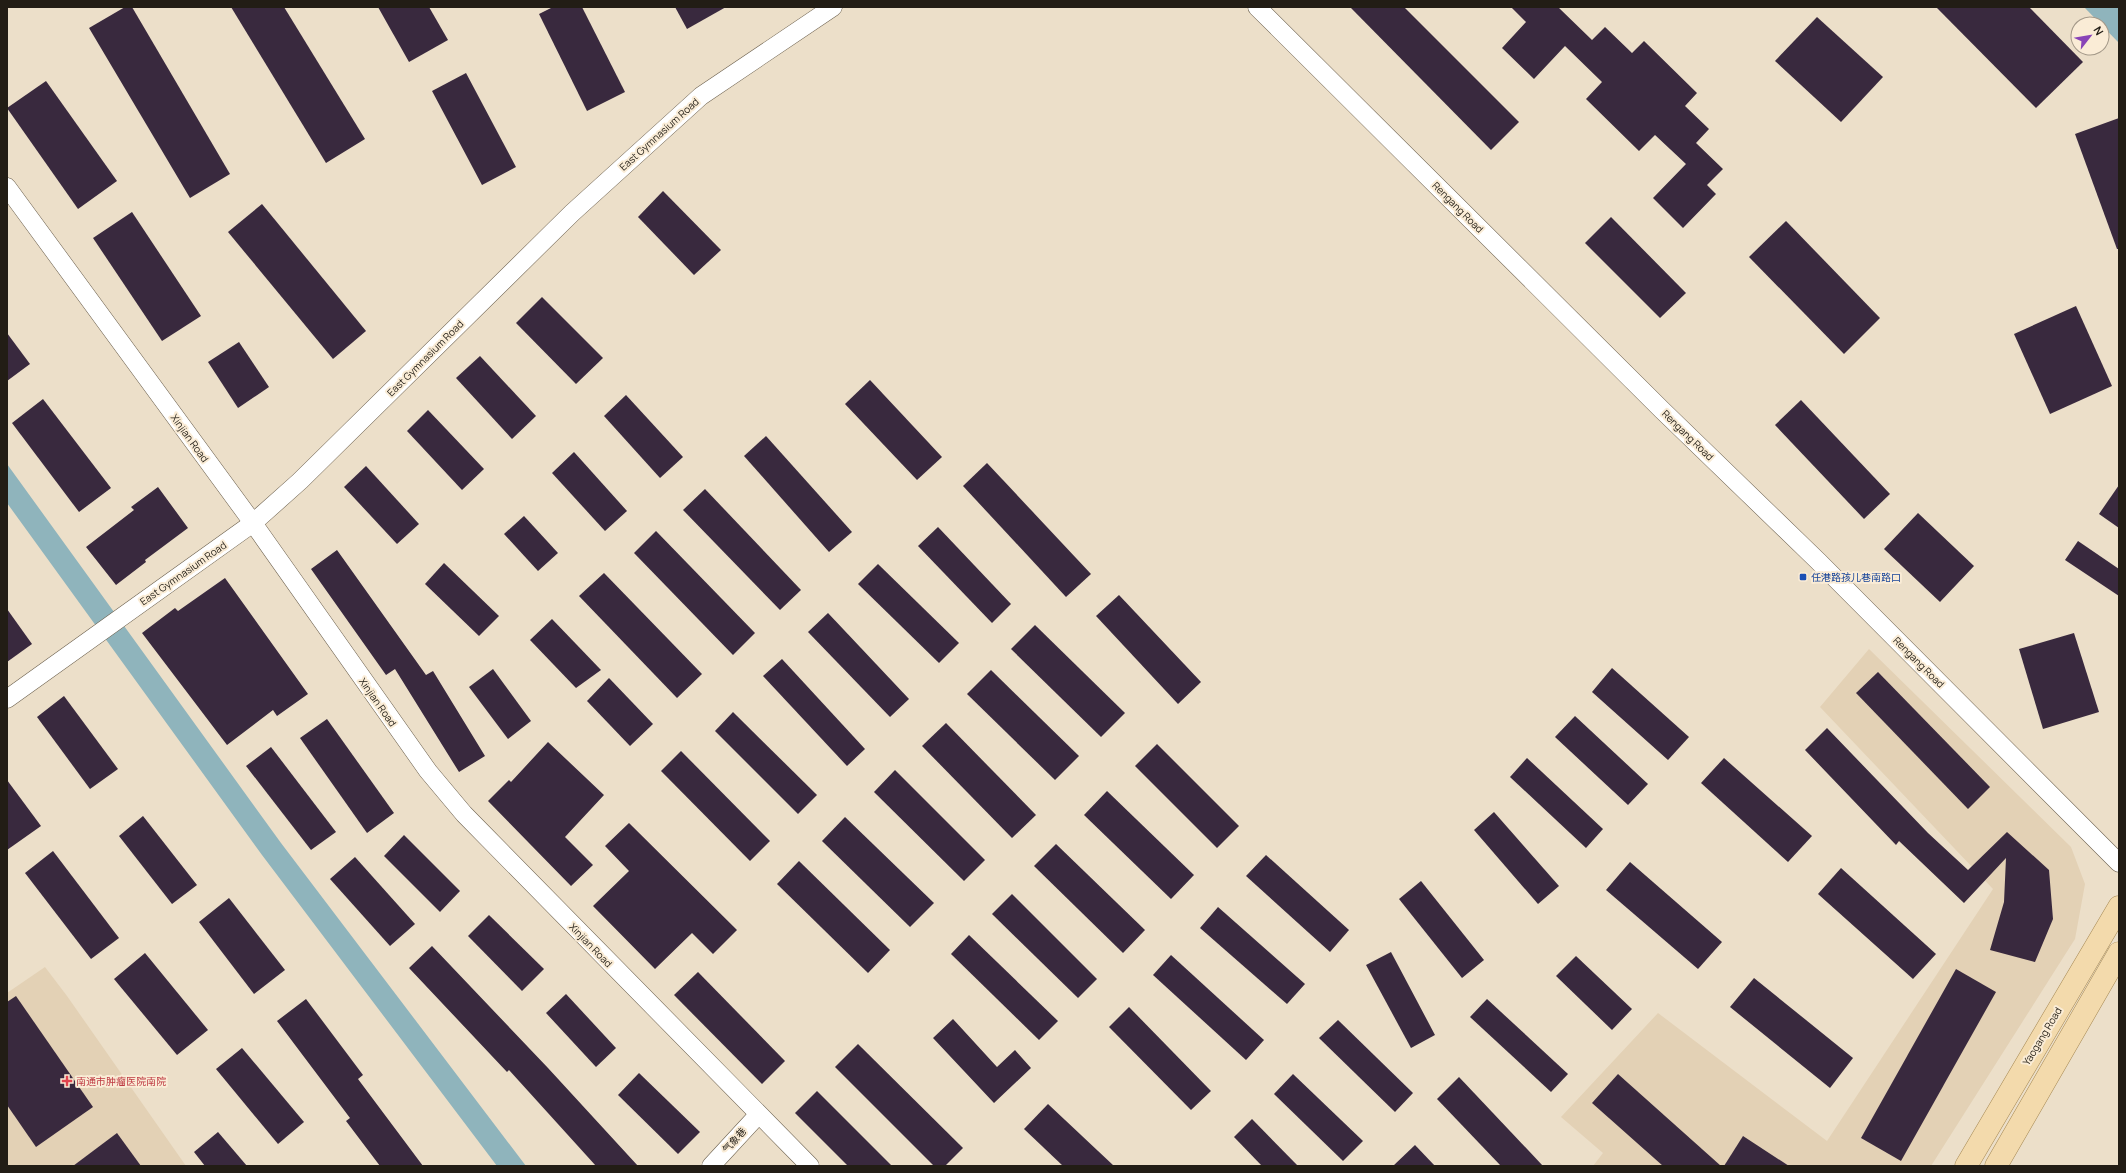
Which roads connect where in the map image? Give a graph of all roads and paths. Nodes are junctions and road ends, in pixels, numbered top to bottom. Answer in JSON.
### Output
{"nodes":[{"id":1,"x":834,"y":7,"type":"edge"},
{"id":2,"x":1257,"y":7,"type":"edge"},
{"id":3,"x":7,"y":187,"type":"edge"},
{"id":4,"x":253,"y":523,"type":"junction"},
{"id":5,"x":7,"y":699,"type":"edge"},
{"id":6,"x":2119,"y":863,"type":"edge"},
{"id":7,"x":2119,"y":907,"type":"edge"},
{"id":8,"x":2119,"y":953,"type":"edge"},
{"id":9,"x":758,"y":1115,"type":"junction"},
{"id":10,"x":711,"y":1166,"type":"edge"},
{"id":11,"x":810,"y":1166,"type":"edge"},
{"id":12,"x":1966,"y":1166,"type":"edge"},
{"id":13,"x":1996,"y":1166,"type":"edge"}],
"edges":[{"from":1,"to":4,"type":"street","name":"East Gymnasium Road"},
{"from":2,"to":6,"type":"street","name":"Rengang Road"},
{"from":3,"to":4,"type":"street","name":"Xinjian Road"},
{"from":4,"to":5,"type":"street","name":"East Gymnasium Road"},
{"from":4,"to":9,"type":"street","name":"Xinjian Road"},
{"from":7,"to":12,"type":"main road","name":"Yaogang Road"},
{"from":8,"to":13,"type":"main road"},
{"from":9,"to":10,"type":"street","name":"气象巷"},
{"from":9,"to":11,"type":"street","name":"Xinjian Road"}]}
